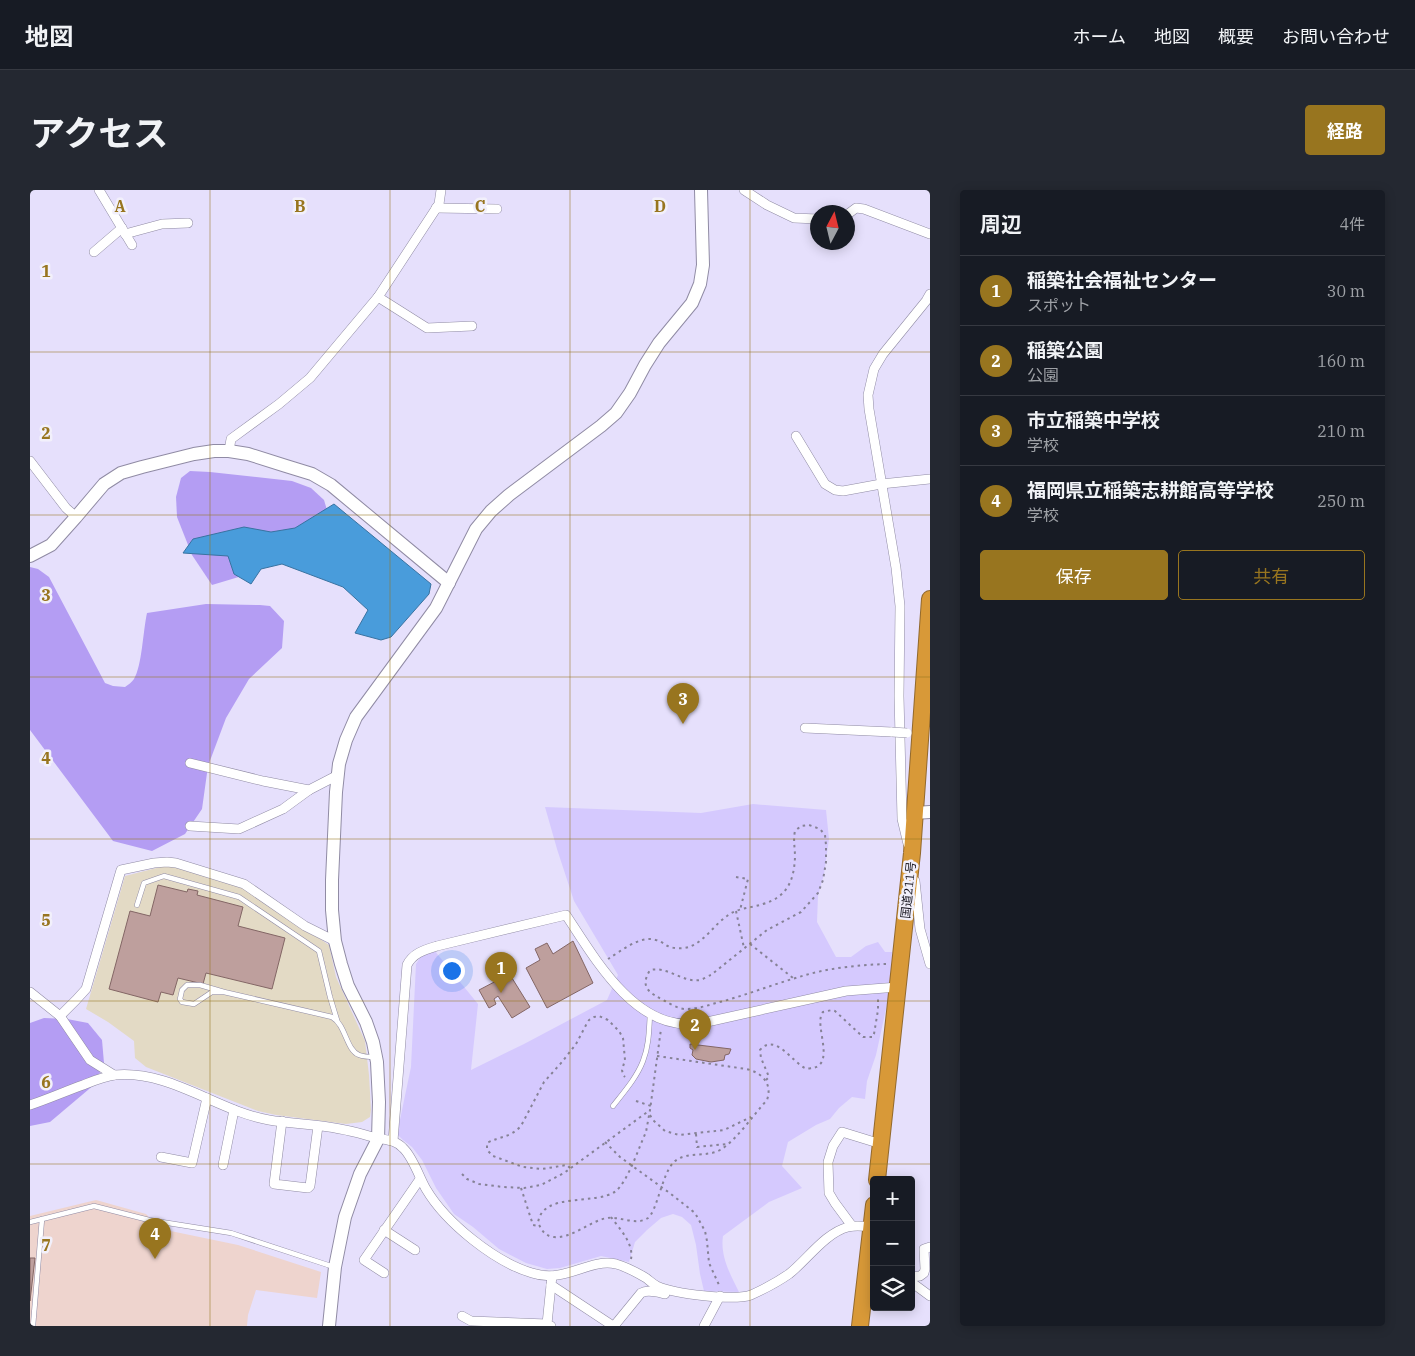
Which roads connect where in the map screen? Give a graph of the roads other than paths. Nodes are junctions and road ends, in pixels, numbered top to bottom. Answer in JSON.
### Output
{"nodes":[{"id":1,"x":100,"y":190,"type":"edge"},
{"id":2,"x":440,"y":190,"type":"edge"},
{"id":3,"x":701,"y":190,"type":"edge"},
{"id":4,"x":744,"y":190,"type":"edge"},
{"id":5,"x":436,"y":208,"type":"junction"},
{"id":6,"x":497,"y":209,"type":"dead end"},
{"id":7,"x":855,"y":209,"type":"edge"},
{"id":8,"x":810,"y":218,"type":"edge"},
{"id":9,"x":188,"y":222,"type":"dead end"},
{"id":10,"x":123,"y":231,"type":"junction"},
{"id":11,"x":930,"y":234,"type":"edge"},
{"id":12,"x":132,"y":245,"type":"dead end"},
{"id":13,"x":94,"y":252,"type":"dead end"},
{"id":14,"x":930,"y":294,"type":"edge"},
{"id":15,"x":378,"y":297,"type":"junction"},
{"id":16,"x":472,"y":326,"type":"dead end"},
{"id":17,"x":796,"y":436,"type":"dead end"},
{"id":18,"x":229,"y":451,"type":"junction"},
{"id":19,"x":30,"y":461,"type":"edge"},
{"id":20,"x":930,"y":479,"type":"edge"},
{"id":21,"x":881,"y":484,"type":"junction"},
{"id":22,"x":76,"y":518,"type":"junction"},
{"id":23,"x":30,"y":556,"type":"edge"},
{"id":24,"x":449,"y":583,"type":"junction"},
{"id":25,"x":930,"y":599,"type":"edge"},
{"id":26,"x":805,"y":728,"type":"dead end"},
{"id":27,"x":914,"y":734,"type":"junction"},
{"id":28,"x":190,"y":763,"type":"dead end"},
{"id":29,"x":338,"y":775,"type":"junction"},
{"id":30,"x":309,"y":790,"type":"junction"},
{"id":31,"x":923,"y":813,"type":"edge"},
{"id":32,"x":190,"y":826,"type":"dead end"},
{"id":33,"x":912,"y":853,"type":"junction"},
{"id":34,"x":137,"y":905,"type":"dead end"},
{"id":35,"x":335,"y":941,"type":"junction"},
{"id":36,"x":930,"y":964,"type":"edge"},
{"id":37,"x":898,"y":987,"type":"junction"},
{"id":38,"x":30,"y":992,"type":"edge"},
{"id":39,"x":224,"y":992,"type":"junction"},
{"id":40,"x":650,"y":1013,"type":"junction"},
{"id":41,"x":60,"y":1016,"type":"junction"},
{"id":42,"x":337,"y":1020,"type":"junction"},
{"id":43,"x":376,"y":1057,"type":"junction"},
{"id":44,"x":114,"y":1075,"type":"junction"},
{"id":45,"x":207,"y":1098,"type":"junction"},
{"id":46,"x":30,"y":1105,"type":"edge"},
{"id":47,"x":613,"y":1106,"type":"dead end"},
{"id":48,"x":234,"y":1110,"type":"junction"},
{"id":49,"x":282,"y":1121,"type":"junction"},
{"id":50,"x":318,"y":1126,"type":"junction"},
{"id":51,"x":378,"y":1139,"type":"junction"},
{"id":52,"x":393,"y":1141,"type":"junction"},
{"id":53,"x":880,"y":1144,"type":"junction"},
{"id":54,"x":161,"y":1157,"type":"dead end"},
{"id":55,"x":223,"y":1165,"type":"dead end"},
{"id":56,"x":877,"y":1176,"type":"edge"},
{"id":57,"x":420,"y":1179,"type":"junction"},
{"id":58,"x":42,"y":1219,"type":"junction"},
{"id":59,"x":30,"y":1222,"type":"edge"},
{"id":60,"x":852,"y":1226,"type":"junction"},
{"id":61,"x":870,"y":1227,"type":"edge"},
{"id":62,"x":384,"y":1230,"type":"junction"},
{"id":63,"x":930,"y":1247,"type":"edge"},
{"id":64,"x":415,"y":1250,"type":"dead end"},
{"id":65,"x":336,"y":1267,"type":"junction"},
{"id":66,"x":384,"y":1273,"type":"dead end"},
{"id":67,"x":915,"y":1277,"type":"edge"},
{"id":68,"x":870,"y":1278,"type":"edge"},
{"id":69,"x":552,"y":1280,"type":"junction"},
{"id":70,"x":915,"y":1285,"type":"edge"},
{"id":71,"x":689,"y":1294,"type":"junction"},
{"id":72,"x":722,"y":1296,"type":"junction"},
{"id":73,"x":930,"y":1296,"type":"edge"},
{"id":74,"x":462,"y":1316,"type":"dead end"},
{"id":75,"x":549,"y":1325,"type":"edge"},
{"id":76,"x":33,"y":1326,"type":"edge"},
{"id":77,"x":329,"y":1326,"type":"edge"},
{"id":78,"x":613,"y":1326,"type":"edge"},
{"id":79,"x":704,"y":1326,"type":"edge"},
{"id":80,"x":860,"y":1326,"type":"edge"}],
"edges":[{"from":1,"to":10,"type":"street"},
{"from":2,"to":5,"type":"street"},
{"from":3,"to":24,"type":"street"},
{"from":4,"to":8,"type":"street"},
{"from":5,"to":6,"type":"street"},
{"from":5,"to":15,"type":"street"},
{"from":7,"to":11,"type":"street"},
{"from":9,"to":10,"type":"street"},
{"from":10,"to":12,"type":"street"},
{"from":10,"to":13,"type":"street"},
{"from":14,"to":21,"type":"street"},
{"from":15,"to":16,"type":"street"},
{"from":15,"to":18,"type":"street"},
{"from":17,"to":21,"type":"street"},
{"from":18,"to":22,"type":"street"},
{"from":18,"to":24,"type":"street"},
{"from":19,"to":22,"type":"street"},
{"from":20,"to":21,"type":"street"},
{"from":21,"to":33,"type":"street"},
{"from":22,"to":23,"type":"street"},
{"from":24,"to":29,"type":"street"},
{"from":25,"to":27,"type":"highway","name":"国道211号"},
{"from":26,"to":27,"type":"street","bridge":true},
{"from":27,"to":31,"type":"highway","name":"国道211号"},
{"from":28,"to":30,"type":"street"},
{"from":29,"to":30,"type":"street"},
{"from":29,"to":35,"type":"street"},
{"from":30,"to":32,"type":"street"},
{"from":31,"to":33,"type":"highway","name":"国道211号"},
{"from":33,"to":36,"type":"street"},
{"from":33,"to":37,"type":"highway","name":"国道211号"},
{"from":34,"to":42,"type":"lane"},
{"from":35,"to":41,"type":"street"},
{"from":35,"to":43,"type":"street"},
{"from":37,"to":40,"type":"street"},
{"from":37,"to":53,"type":"highway","name":"国道211号"},
{"from":38,"to":41,"type":"street"},
{"from":39,"to":39,"type":"lane"},
{"from":39,"to":42,"type":"lane"},
{"from":40,"to":47,"type":"lane"},
{"from":40,"to":52,"type":"street"},
{"from":41,"to":44,"type":"street"},
{"from":42,"to":43,"type":"lane"},
{"from":43,"to":51,"type":"street"},
{"from":44,"to":45,"type":"street"},
{"from":44,"to":46,"type":"street"},
{"from":45,"to":48,"type":"street"},
{"from":45,"to":54,"type":"street"},
{"from":48,"to":49,"type":"street"},
{"from":48,"to":55,"type":"street"},
{"from":49,"to":50,"type":"street"},
{"from":49,"to":50,"type":"street"},
{"from":50,"to":51,"type":"street"},
{"from":51,"to":52,"type":"street"},
{"from":51,"to":65,"type":"street"},
{"from":52,"to":57,"type":"street"},
{"from":53,"to":56,"type":"highway","name":"国道211号"},
{"from":53,"to":60,"type":"street"},
{"from":57,"to":62,"type":"street"},
{"from":57,"to":69,"type":"street"},
{"from":58,"to":59,"type":"lane"},
{"from":58,"to":65,"type":"lane"},
{"from":58,"to":76,"type":"lane"},
{"from":60,"to":61,"type":"street"},
{"from":60,"to":72,"type":"street"},
{"from":62,"to":64,"type":"street"},
{"from":62,"to":66,"type":"street"},
{"from":63,"to":67,"type":"street"},
{"from":65,"to":77,"type":"street"},
{"from":68,"to":80,"type":"highway"},
{"from":69,"to":71,"type":"street"},
{"from":69,"to":75,"type":"street"},
{"from":69,"to":78,"type":"street"},
{"from":70,"to":73,"type":"street"},
{"from":71,"to":72,"type":"street"},
{"from":71,"to":78,"type":"street"},
{"from":72,"to":79,"type":"street"},
{"from":74,"to":75,"type":"street"}]}
